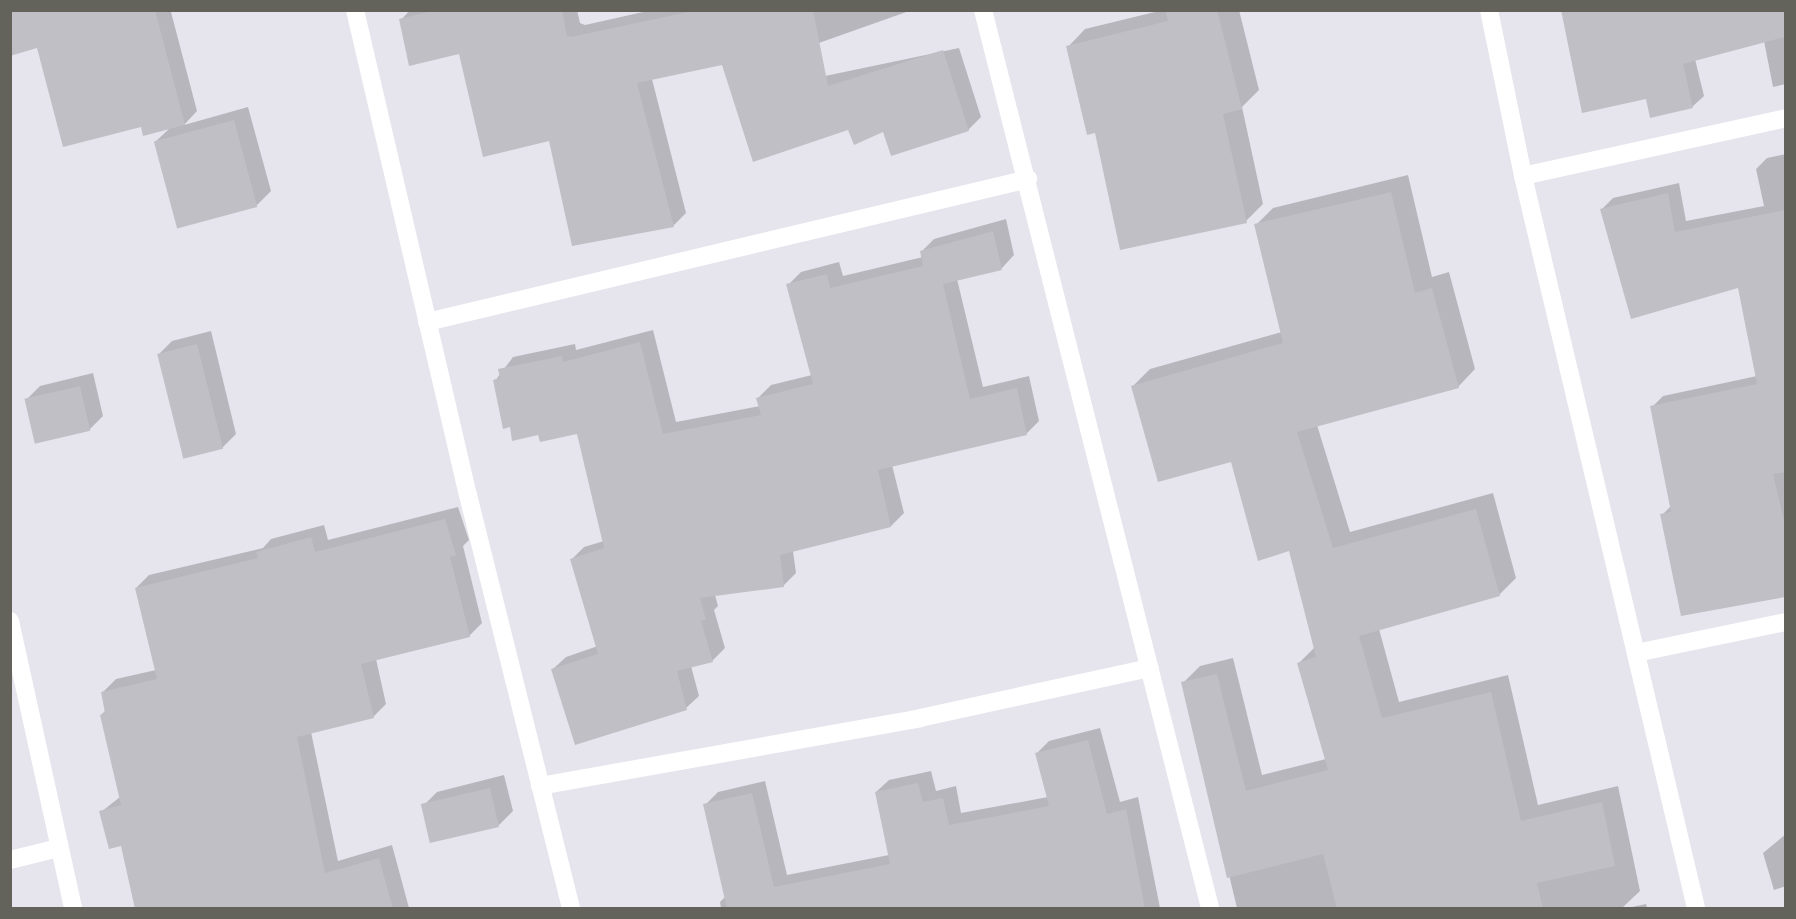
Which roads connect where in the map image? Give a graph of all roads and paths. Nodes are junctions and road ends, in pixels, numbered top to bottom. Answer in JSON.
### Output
{"nodes":[{"id":1,"x":355,"y":10,"type":"edge"},
{"id":2,"x":983,"y":10,"type":"edge"},
{"id":3,"x":1489,"y":10,"type":"edge"},
{"id":4,"x":1785,"y":118,"type":"edge"},
{"id":5,"x":1523,"y":176,"type":"junction"},
{"id":6,"x":1028,"y":178,"type":"junction"},
{"id":7,"x":427,"y":322,"type":"junction"},
{"id":8,"x":10,"y":621,"type":"edge"},
{"id":9,"x":1785,"y":622,"type":"edge"},
{"id":10,"x":1636,"y":653,"type":"junction"},
{"id":11,"x":1150,"y":668,"type":"junction"},
{"id":12,"x":540,"y":786,"type":"junction"},
{"id":13,"x":58,"y":848,"type":"junction"},
{"id":14,"x":10,"y":860,"type":"edge"},
{"id":15,"x":73,"y":909,"type":"edge"},
{"id":16,"x":571,"y":909,"type":"edge"},
{"id":17,"x":1210,"y":909,"type":"edge"},
{"id":18,"x":1696,"y":909,"type":"edge"}],
"edges":[{"from":1,"to":7,"type":"street"},
{"from":2,"to":6,"type":"street"},
{"from":3,"to":5,"type":"street"},
{"from":4,"to":5,"type":"street"},
{"from":5,"to":10,"type":"street"},
{"from":6,"to":7,"type":"street"},
{"from":6,"to":11,"type":"street"},
{"from":7,"to":12,"type":"street"},
{"from":8,"to":13,"type":"street"},
{"from":9,"to":10,"type":"street"},
{"from":10,"to":18,"type":"street"},
{"from":11,"to":12,"type":"street"},
{"from":11,"to":17,"type":"street"},
{"from":12,"to":16,"type":"street"},
{"from":13,"to":14,"type":"street"},
{"from":13,"to":15,"type":"street"}]}
